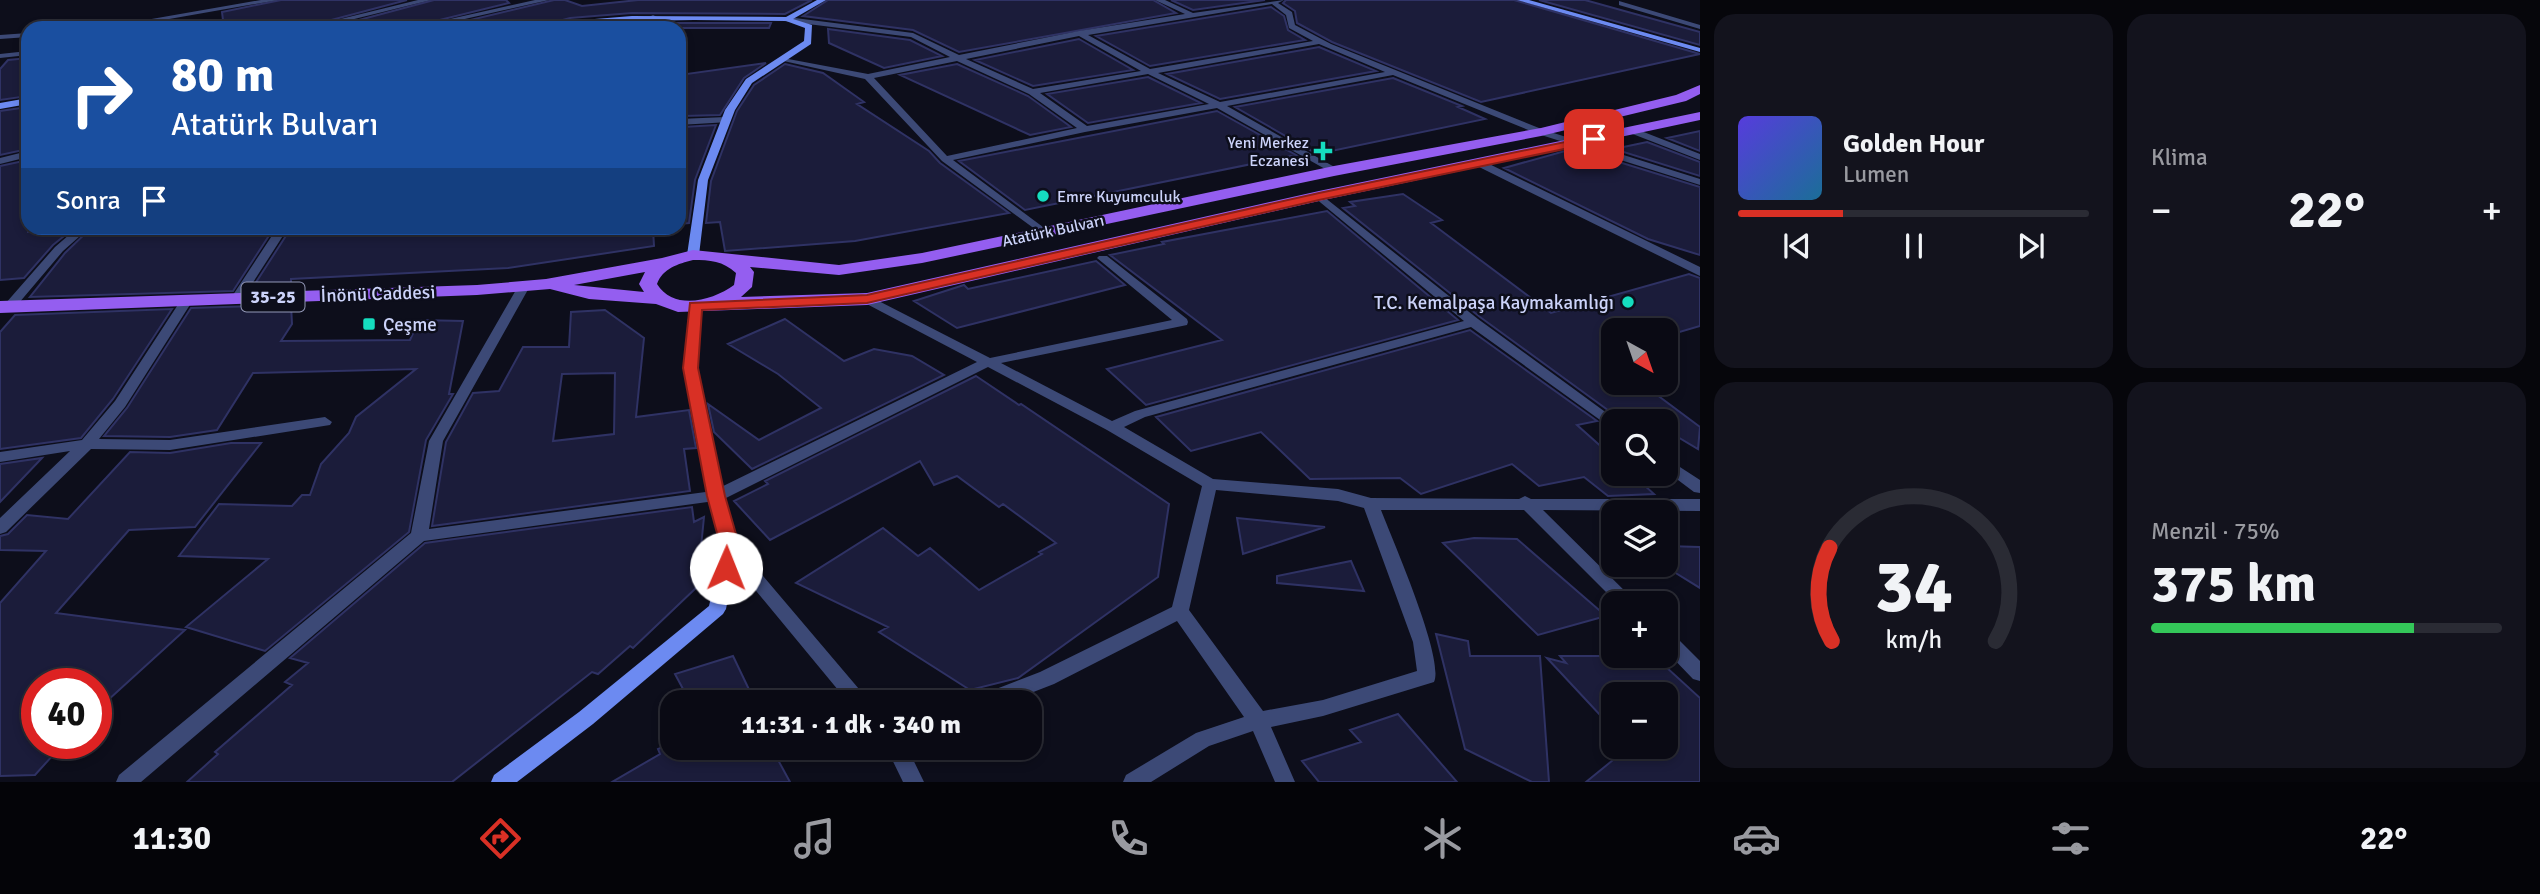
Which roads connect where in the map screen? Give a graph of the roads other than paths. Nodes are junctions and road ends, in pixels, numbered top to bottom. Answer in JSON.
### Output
{"nodes":[{"id":1,"x":274,"y":0,"type":"edge"},
{"id":2,"x":427,"y":0,"type":"edge"},
{"id":3,"x":545,"y":0,"type":"edge"},
{"id":4,"x":822,"y":0,"type":"edge"},
{"id":5,"x":1159,"y":0,"type":"edge"},
{"id":6,"x":1521,"y":0,"type":"edge"},
{"id":7,"x":1274,"y":1,"type":"edge"},
{"id":8,"x":1622,"y":3,"type":"dead end"},
{"id":9,"x":1192,"y":15,"type":"junction"},
{"id":10,"x":653,"y":17,"type":"junction"},
{"id":11,"x":787,"y":19,"type":"junction"},
{"id":12,"x":146,"y":21,"type":"edge"},
{"id":13,"x":338,"y":21,"type":"edge"},
{"id":14,"x":447,"y":21,"type":"edge"},
{"id":15,"x":578,"y":21,"type":"edge"},
{"id":16,"x":653,"y":21,"type":"edge"},
{"id":17,"x":1700,"y":27,"type":"edge"},
{"id":18,"x":1079,"y":33,"type":"junction"},
{"id":19,"x":21,"y":36,"type":"edge"},
{"id":20,"x":0,"y":37,"type":"edge"},
{"id":21,"x":1320,"y":42,"type":"junction"},
{"id":22,"x":1700,"y":50,"type":"edge"},
{"id":23,"x":21,"y":54,"type":"edge"},
{"id":24,"x":0,"y":56,"type":"edge"},
{"id":25,"x":958,"y":58,"type":"junction"},
{"id":26,"x":783,"y":60,"type":"junction"},
{"id":27,"x":1148,"y":71,"type":"junction"},
{"id":28,"x":1393,"y":73,"type":"junction"},
{"id":29,"x":867,"y":77,"type":"junction"},
{"id":30,"x":1700,"y":89,"type":"edge"},
{"id":31,"x":1031,"y":92,"type":"junction"},
{"id":32,"x":21,"y":103,"type":"edge"},
{"id":33,"x":1217,"y":104,"type":"junction"},
{"id":34,"x":0,"y":106,"type":"edge"},
{"id":35,"x":1700,"y":116,"type":"edge"},
{"id":36,"x":726,"y":120,"type":"junction"},
{"id":37,"x":686,"y":122,"type":"edge"},
{"id":38,"x":1085,"y":129,"type":"junction"},
{"id":39,"x":1633,"y":131,"type":"junction"},
{"id":40,"x":1541,"y":132,"type":"junction"},
{"id":41,"x":1575,"y":144,"type":"junction"},
{"id":42,"x":21,"y":156,"type":"edge"},
{"id":43,"x":1700,"y":158,"type":"edge"},
{"id":44,"x":945,"y":159,"type":"junction"},
{"id":45,"x":0,"y":161,"type":"edge"},
{"id":46,"x":1477,"y":162,"type":"junction"},
{"id":47,"x":1334,"y":171,"type":"junction"},
{"id":48,"x":1700,"y":182,"type":"edge"},
{"id":49,"x":1319,"y":196,"type":"junction"},
{"id":50,"x":1043,"y":232,"type":"junction"},
{"id":51,"x":75,"y":235,"type":"edge"},
{"id":52,"x":278,"y":235,"type":"edge"},
{"id":53,"x":693,"y":255,"type":"junction"},
{"id":54,"x":1103,"y":258,"type":"dead end"},
{"id":55,"x":731,"y":260,"type":"junction"},
{"id":56,"x":666,"y":263,"type":"junction"},
{"id":57,"x":1700,"y":272,"type":"edge"},
{"id":58,"x":546,"y":284,"type":"junction"},
{"id":59,"x":524,"y":286,"type":"junction"},
{"id":60,"x":237,"y":298,"type":"junction"},
{"id":61,"x":659,"y":299,"type":"junction"},
{"id":62,"x":867,"y":299,"type":"junction"},
{"id":63,"x":187,"y":300,"type":"junction"},
{"id":64,"x":702,"y":305,"type":"junction"},
{"id":65,"x":4,"y":307,"type":"edge"},
{"id":66,"x":1473,"y":322,"type":"junction"},
{"id":67,"x":988,"y":362,"type":"junction"},
{"id":68,"x":1601,"y":416,"type":"edge"},
{"id":69,"x":325,"y":422,"type":"dead end"},
{"id":70,"x":1112,"y":427,"type":"junction"},
{"id":71,"x":87,"y":444,"type":"junction"},
{"id":72,"x":0,"y":457,"type":"edge"},
{"id":73,"x":1678,"y":472,"type":"edge"},
{"id":74,"x":1210,"y":484,"type":"junction"},
{"id":75,"x":1700,"y":488,"type":"edge"},
{"id":76,"x":716,"y":496,"type":"junction"},
{"id":77,"x":1525,"y":502,"type":"junction"},
{"id":78,"x":1371,"y":504,"type":"junction"},
{"id":79,"x":1700,"y":505,"type":"edge"},
{"id":80,"x":0,"y":528,"type":"edge"},
{"id":81,"x":419,"y":536,"type":"junction"},
{"id":82,"x":730,"y":548,"type":"junction"},
{"id":83,"x":1616,"y":591,"type":"edge"},
{"id":84,"x":1181,"y":611,"type":"junction"},
{"id":85,"x":1678,"y":651,"type":"edge"},
{"id":86,"x":1700,"y":673,"type":"edge"},
{"id":87,"x":850,"y":690,"type":"edge"},
{"id":88,"x":1016,"y":690,"type":"edge"},
{"id":89,"x":1258,"y":721,"type":"junction"},
{"id":90,"x":903,"y":760,"type":"edge"},
{"id":91,"x":126,"y":782,"type":"edge"},
{"id":92,"x":501,"y":782,"type":"edge"},
{"id":93,"x":914,"y":782,"type":"edge"},
{"id":94,"x":1133,"y":782,"type":"edge"},
{"id":95,"x":1285,"y":782,"type":"edge"}],
"edges":[{"from":1,"to":12,"type":"street"},
{"from":2,"to":13,"type":"street"},
{"from":3,"to":14,"type":"street"},
{"from":4,"to":11,"type":"main road"},
{"from":5,"to":9,"type":"street"},
{"from":6,"to":22,"type":"main road"},
{"from":7,"to":9,"type":"street"},
{"from":7,"to":21,"type":"street"},
{"from":8,"to":17,"type":"street"},
{"from":9,"to":18,"type":"street"},
{"from":10,"to":11,"type":"main road"},
{"from":10,"to":15,"type":"main road"},
{"from":10,"to":16,"type":"street"},
{"from":11,"to":25,"type":"street"},
{"from":11,"to":26,"type":"main road"},
{"from":18,"to":25,"type":"street"},
{"from":18,"to":27,"type":"street"},
{"from":19,"to":20,"type":"street"},
{"from":21,"to":27,"type":"street"},
{"from":21,"to":28,"type":"street"},
{"from":23,"to":24,"type":"street"},
{"from":25,"to":29,"type":"street"},
{"from":25,"to":31,"type":"street"},
{"from":26,"to":29,"type":"street"},
{"from":26,"to":36,"type":"main road"},
{"from":27,"to":31,"type":"street"},
{"from":27,"to":33,"type":"street"},
{"from":28,"to":33,"type":"street"},
{"from":28,"to":40,"type":"street"},
{"from":29,"to":44,"type":"street"},
{"from":30,"to":40,"type":"main road","name":"Atatürk Bulvarı","number":"35-25"},
{"from":31,"to":38,"type":"street"},
{"from":32,"to":34,"type":"main road"},
{"from":33,"to":38,"type":"street"},
{"from":33,"to":47,"type":"street"},
{"from":35,"to":39,"type":"main road","name":"Atatürk Bulvarı","number":"35-25"},
{"from":36,"to":37,"type":"street"},
{"from":36,"to":53,"type":"main road"},
{"from":38,"to":44,"type":"street"},
{"from":39,"to":41,"type":"main road","name":"Atatürk Bulvarı","number":"35-25"},
{"from":39,"to":43,"type":"street"},
{"from":40,"to":41,"type":"street"},
{"from":40,"to":47,"type":"main road","name":"Atatürk Bulvarı","number":"35-25"},
{"from":41,"to":46,"type":"main road","name":"Atatürk Bulvarı","number":"35-25"},
{"from":41,"to":48,"type":"street"},
{"from":42,"to":45,"type":"street"},
{"from":44,"to":50,"type":"street"},
{"from":46,"to":49,"type":"main road","name":"Atatürk Bulvarı","number":"35-25"},
{"from":46,"to":57,"type":"street"},
{"from":47,"to":50,"type":"main road","name":"Atatürk Bulvarı","number":"35-25"},
{"from":49,"to":62,"type":"main road","name":"Atatürk Bulvarı","number":"35-25"},
{"from":49,"to":66,"type":"street"},
{"from":50,"to":55,"type":"main road","name":"Atatürk Bulvarı","number":"35-25"},
{"from":51,"to":65,"type":"street"},
{"from":52,"to":60,"type":"street"},
{"from":53,"to":55,"type":"main road","number":"35-25"},
{"from":53,"to":56,"type":"main road","number":"35-25"},
{"from":54,"to":67,"type":"street"},
{"from":55,"to":64,"type":"main road"},
{"from":56,"to":58,"type":"main road","name":"İnönü Caddesi","number":"35-25"},
{"from":56,"to":61,"type":"main road"},
{"from":58,"to":59,"type":"main road","name":"İnönü Caddesi","number":"35-25"},
{"from":58,"to":61,"type":"main road","name":"İnönü Caddesi","number":"35-25"},
{"from":59,"to":60,"type":"main road","name":"İnönü Caddesi","number":"35-25"},
{"from":59,"to":81,"type":"street"},
{"from":60,"to":63,"type":"main road","name":"İnönü Caddesi","number":"35-25"},
{"from":61,"to":64,"type":"main road","number":"35-25"},
{"from":62,"to":64,"type":"main road","name":"Atatürk Bulvarı","number":"35-25"},
{"from":62,"to":67,"type":"street"},
{"from":63,"to":65,"type":"main road","name":"İnönü Caddesi","number":"35-25"},
{"from":63,"to":71,"type":"street"},
{"from":64,"to":76,"type":"main road"},
{"from":66,"to":68,"type":"street"},
{"from":66,"to":70,"type":"street"},
{"from":67,"to":70,"type":"street"},
{"from":67,"to":76,"type":"street"},
{"from":69,"to":71,"type":"street"},
{"from":70,"to":74,"type":"street"},
{"from":71,"to":72,"type":"street"},
{"from":71,"to":80,"type":"street"},
{"from":73,"to":75,"type":"street"},
{"from":74,"to":78,"type":"street"},
{"from":74,"to":84,"type":"street"},
{"from":76,"to":81,"type":"street"},
{"from":76,"to":82,"type":"main road"},
{"from":77,"to":78,"type":"street"},
{"from":77,"to":79,"type":"street"},
{"from":77,"to":83,"type":"street"},
{"from":78,"to":89,"type":"street"},
{"from":81,"to":91,"type":"street"},
{"from":82,"to":87,"type":"street"},
{"from":82,"to":92,"type":"main road"},
{"from":84,"to":88,"type":"street"},
{"from":84,"to":89,"type":"street"},
{"from":85,"to":86,"type":"street"},
{"from":89,"to":94,"type":"street"},
{"from":89,"to":95,"type":"street"},
{"from":90,"to":93,"type":"street"}]}
